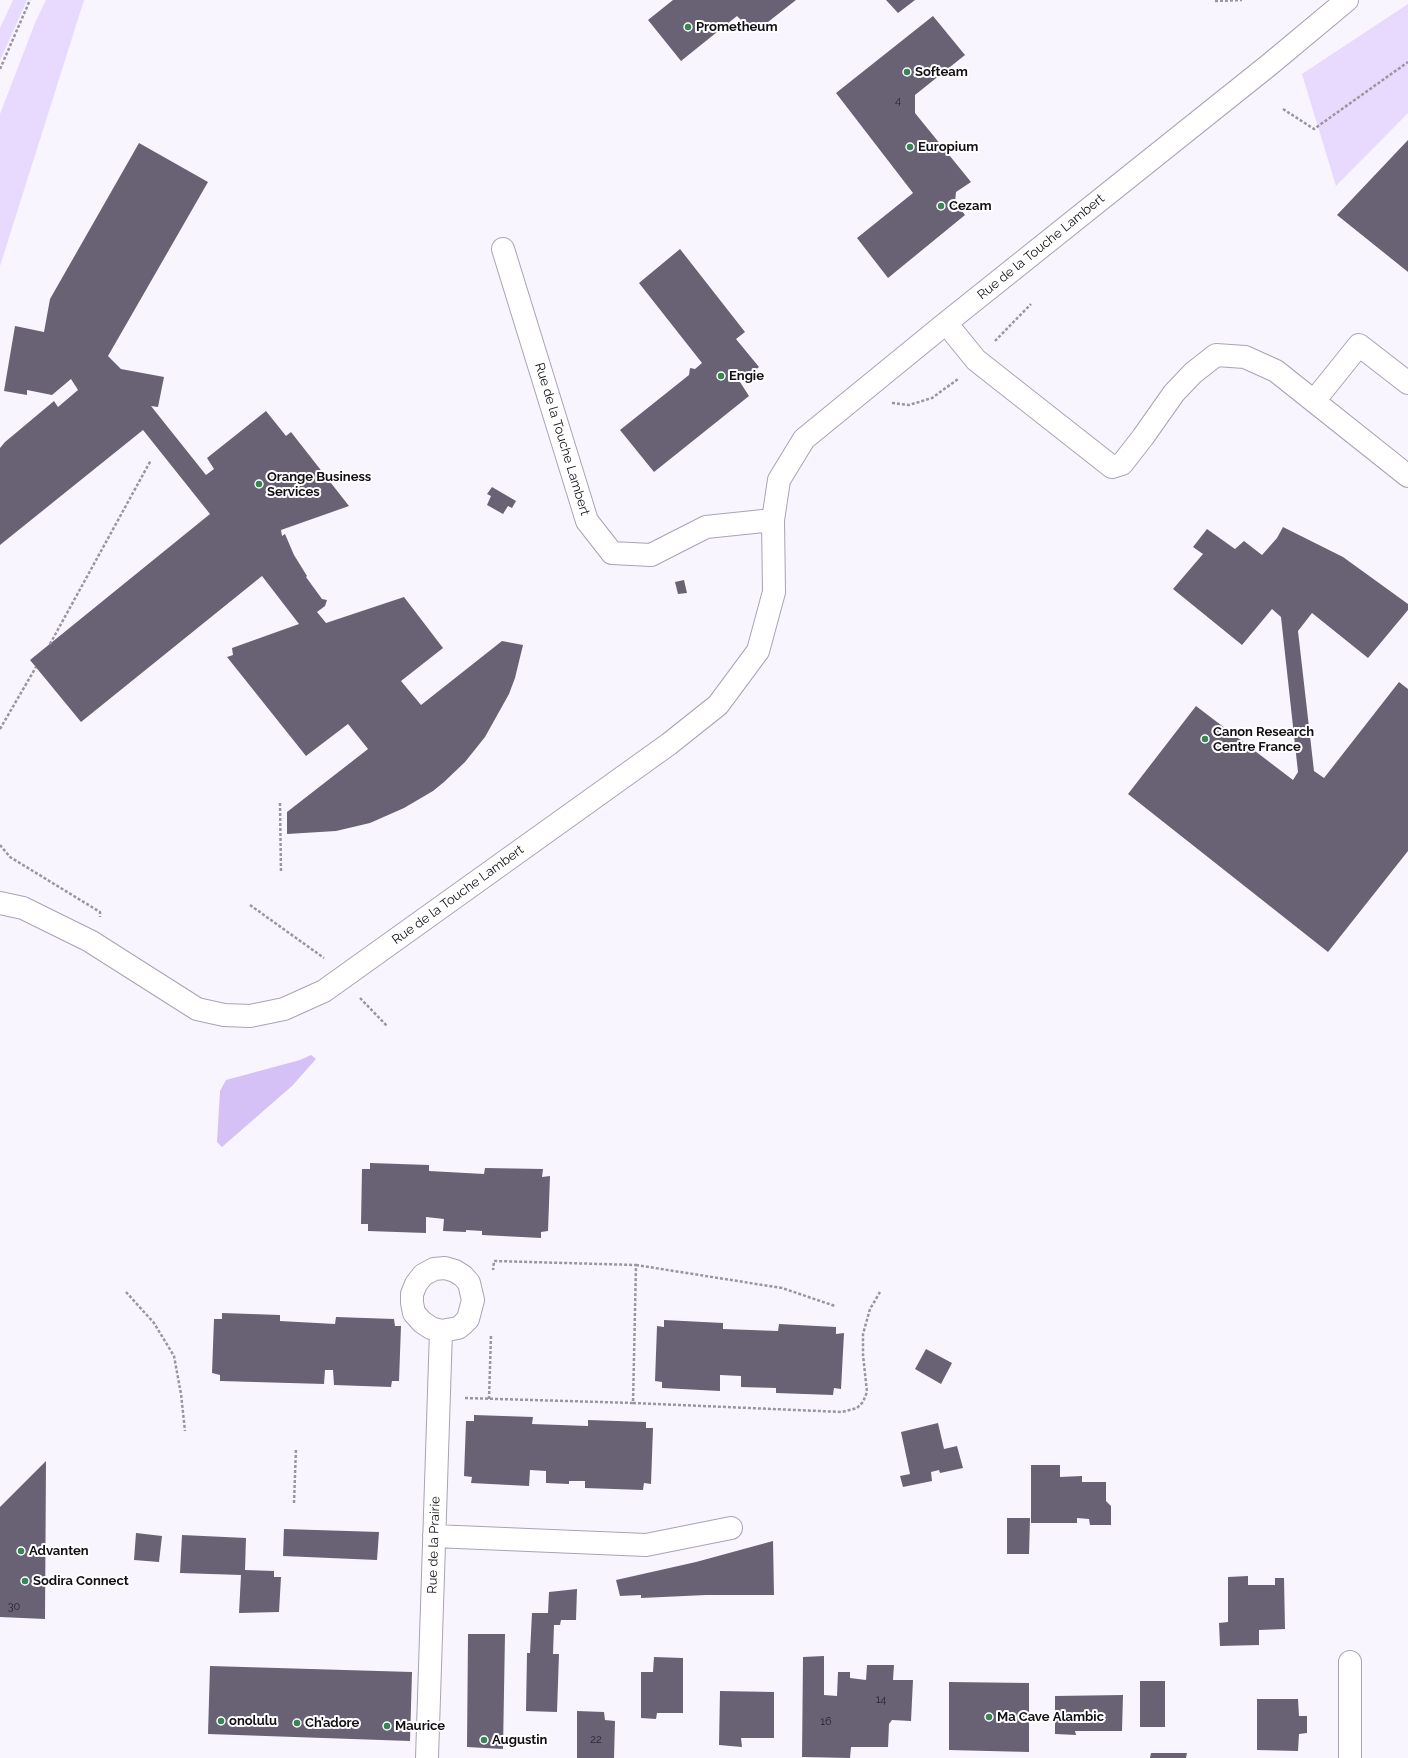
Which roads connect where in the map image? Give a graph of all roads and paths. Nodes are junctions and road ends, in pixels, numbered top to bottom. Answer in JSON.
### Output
{"nodes":[{"id":1,"x":30,"y":0,"type":"edge"},
{"id":2,"x":1242,"y":0,"type":"edge"},
{"id":3,"x":1347,"y":0,"type":"edge"},
{"id":4,"x":1215,"y":1,"type":"edge"},
{"id":5,"x":1408,"y":62,"type":"edge"},
{"id":6,"x":0,"y":69,"type":"edge"},
{"id":7,"x":1282,"y":109,"type":"dead end"},
{"id":8,"x":503,"y":249,"type":"dead end"},
{"id":9,"x":1031,"y":304,"type":"dead end"},
{"id":10,"x":946,"y":323,"type":"junction"},
{"id":11,"x":976,"y":360,"type":"junction"},
{"id":12,"x":871,"y":383,"type":"junction"},
{"id":13,"x":1408,"y":383,"type":"edge"},
{"id":14,"x":1314,"y":401,"type":"junction"},
{"id":15,"x":151,"y":460,"type":"dead end"},
{"id":16,"x":1408,"y":476,"type":"edge"},
{"id":17,"x":773,"y":520,"type":"junction"},
{"id":18,"x":50,"y":644,"type":"dead end"},
{"id":19,"x":36,"y":667,"type":"dead end"},
{"id":20,"x":0,"y":729,"type":"edge"},
{"id":21,"x":280,"y":803,"type":"dead end"},
{"id":22,"x":0,"y":846,"type":"edge"},
{"id":23,"x":281,"y":873,"type":"dead end"},
{"id":24,"x":0,"y":903,"type":"edge"},
{"id":25,"x":250,"y":905,"type":"dead end"},
{"id":26,"x":90,"y":941,"type":"junction"},
{"id":27,"x":340,"y":979,"type":"junction"},
{"id":28,"x":388,"y":1026,"type":"dead end"},
{"id":29,"x":636,"y":1265,"type":"junction"},
{"id":30,"x":493,"y":1276,"type":"dead end"},
{"id":31,"x":126,"y":1292,"type":"dead end"},
{"id":32,"x":880,"y":1292,"type":"dead end"},
{"id":33,"x":834,"y":1306,"type":"dead end"},
{"id":34,"x":491,"y":1330,"type":"dead end"},
{"id":35,"x":441,"y":1331,"type":"dead end"},
{"id":36,"x":439,"y":1396,"type":"junction"},
{"id":37,"x":489,"y":1399,"type":"junction"},
{"id":38,"x":633,"y":1403,"type":"junction"},
{"id":39,"x":185,"y":1431,"type":"dead end"},
{"id":40,"x":296,"y":1448,"type":"dead end"},
{"id":41,"x":294,"y":1503,"type":"dead end"},
{"id":42,"x":731,"y":1528,"type":"dead end"},
{"id":43,"x":434,"y":1536,"type":"junction"},
{"id":44,"x":1350,"y":1662,"type":"dead end"},
{"id":45,"x":427,"y":1758,"type":"edge"},
{"id":46,"x":1350,"y":1758,"type":"edge"}],
"edges":[{"from":1,"to":6,"type":"path"},
{"from":2,"to":4,"type":"path"},
{"from":3,"to":10,"type":"street","name":"Rue de la Touche Lambert"},
{"from":5,"to":7,"type":"path"},
{"from":8,"to":17,"type":"street","name":"Rue de la Touche Lambert"},
{"from":9,"to":11,"type":"path"},
{"from":10,"to":11,"type":"street"},
{"from":10,"to":12,"type":"street","name":"Rue de la Touche Lambert"},
{"from":11,"to":12,"type":"path"},
{"from":11,"to":14,"type":"street"},
{"from":12,"to":17,"type":"street","name":"Rue de la Touche Lambert"},
{"from":13,"to":14,"type":"street"},
{"from":14,"to":16,"type":"street"},
{"from":15,"to":18,"type":"path"},
{"from":17,"to":27,"type":"street","name":"Rue de la Touche Lambert"},
{"from":19,"to":20,"type":"path"},
{"from":21,"to":23,"type":"path"},
{"from":22,"to":26,"type":"path"},
{"from":24,"to":26,"type":"street","name":"Rue de la Touche Lambert"},
{"from":25,"to":27,"type":"path"},
{"from":26,"to":27,"type":"street","name":"Rue de la Touche Lambert"},
{"from":27,"to":28,"type":"path"},
{"from":29,"to":30,"type":"path"},
{"from":29,"to":33,"type":"path"},
{"from":29,"to":38,"type":"path"},
{"from":31,"to":39,"type":"path"},
{"from":32,"to":38,"type":"path"},
{"from":34,"to":37,"type":"path"},
{"from":35,"to":36,"type":"street","name":"Rue de la Prairie"},
{"from":36,"to":37,"type":"path"},
{"from":36,"to":43,"type":"street","name":"Rue de la Prairie"},
{"from":37,"to":38,"type":"path"},
{"from":40,"to":41,"type":"path"},
{"from":42,"to":43,"type":"street"},
{"from":43,"to":45,"type":"street","name":"Rue de la Prairie"},
{"from":44,"to":46,"type":"street"}]}
